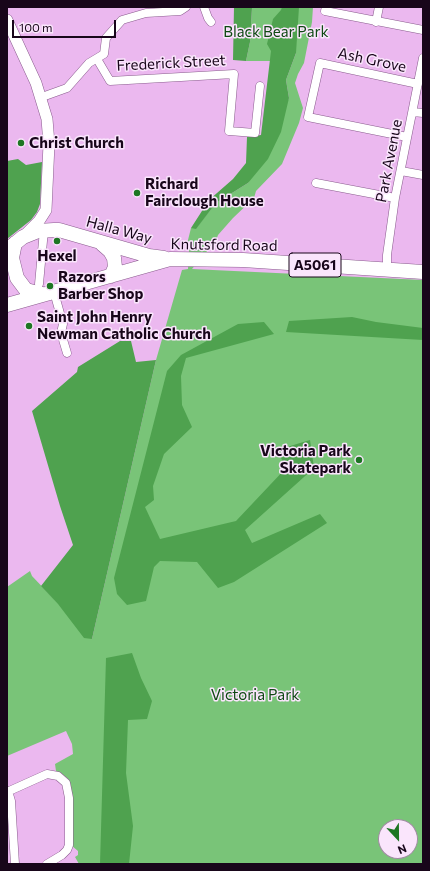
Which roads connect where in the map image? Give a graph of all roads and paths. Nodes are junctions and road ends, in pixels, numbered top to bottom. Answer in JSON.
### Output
{"nodes":[{"id":1,"x":186,"y":7,"type":"edge"},
{"id":2,"x":204,"y":7,"type":"edge"},
{"id":3,"x":379,"y":7,"type":"edge"},
{"id":4,"x":325,"y":9,"type":"edge"},
{"id":5,"x":144,"y":10,"type":"edge"},
{"id":6,"x":7,"y":20,"type":"edge"},
{"id":7,"x":211,"y":22,"type":"dead end"},
{"id":8,"x":376,"y":22,"type":"junction"},
{"id":9,"x":423,"y":30,"type":"edge"},
{"id":10,"x":97,"y":59,"type":"junction"},
{"id":11,"x":423,"y":63,"type":"edge"},
{"id":12,"x":418,"y":84,"type":"junction"},
{"id":13,"x":260,"y":86,"type":"dead end"},
{"id":14,"x":42,"y":97,"type":"junction"},
{"id":15,"x":413,"y":112,"type":"junction"},
{"id":16,"x":423,"y":113,"type":"edge"},
{"id":17,"x":406,"y":137,"type":"junction"},
{"id":18,"x":401,"y":171,"type":"junction"},
{"id":19,"x":423,"y":175,"type":"edge"},
{"id":20,"x":316,"y":184,"type":"dead end"},
{"id":21,"x":396,"y":198,"type":"junction"},
{"id":22,"x":46,"y":210,"type":"junction"},
{"id":23,"x":44,"y":230,"type":"junction"},
{"id":24,"x":59,"y":230,"type":"junction"},
{"id":25,"x":102,"y":243,"type":"junction"},
{"id":26,"x":15,"y":244,"type":"edge"},
{"id":27,"x":170,"y":259,"type":"junction"},
{"id":28,"x":387,"y":270,"type":"junction"},
{"id":29,"x":423,"y":272,"type":"edge"},
{"id":30,"x":111,"y":276,"type":"junction"},
{"id":31,"x":45,"y":290,"type":"junction"},
{"id":32,"x":7,"y":305,"type":"edge"},
{"id":33,"x":67,"y":353,"type":"dead end"},
{"id":34,"x":7,"y":791,"type":"edge"},
{"id":35,"x":15,"y":864,"type":"edge"},
{"id":36,"x":46,"y":864,"type":"edge"}],
"edges":[{"from":1,"to":5,"type":"street"},
{"from":2,"to":7,"type":"street"},
{"from":3,"to":8,"type":"street"},
{"from":4,"to":8,"type":"street"},
{"from":5,"to":10,"type":"street"},
{"from":6,"to":14,"type":"street"},
{"from":8,"to":9,"type":"street"},
{"from":10,"to":13,"type":"street","name":"Frederick Street"},
{"from":10,"to":14,"type":"street"},
{"from":11,"to":12,"type":"street","name":"Park Avenue"},
{"from":12,"to":15,"type":"street","name":"Park Avenue"},
{"from":12,"to":17,"type":"street","name":"Ash Grove"},
{"from":14,"to":22,"type":"street"},
{"from":15,"to":16,"type":"street"},
{"from":15,"to":17,"type":"street","name":"Park Avenue"},
{"from":17,"to":18,"type":"street","name":"Park Avenue"},
{"from":18,"to":19,"type":"street"},
{"from":18,"to":21,"type":"street","name":"Park Avenue"},
{"from":20,"to":21,"type":"street"},
{"from":21,"to":28,"type":"street","name":"Park Avenue"},
{"from":22,"to":24,"type":"street"},
{"from":22,"to":26,"type":"street"},
{"from":23,"to":24,"type":"highway","name":"Halla Way","number":"A5061"},
{"from":23,"to":26,"type":"highway","number":"A5061"},
{"from":23,"to":31,"type":"street"},
{"from":24,"to":25,"type":"highway","name":"Halla Way","number":"A5061"},
{"from":25,"to":27,"type":"highway","name":"Halla Way","number":"A5061"},
{"from":25,"to":30,"type":"highway"},
{"from":26,"to":31,"type":"highway"},
{"from":27,"to":28,"type":"highway","name":"Knutsford Road","number":"A5061"},
{"from":27,"to":30,"type":"highway","name":"Knutsford Road","number":"A5061"},
{"from":28,"to":29,"type":"highway","name":"Knutsford Road","number":"A5061"},
{"from":30,"to":31,"type":"highway","name":"Knutsford Road","number":"A5061"},
{"from":31,"to":32,"type":"highway","name":"Knutsford Road","number":"A5061"},
{"from":31,"to":33,"type":"street"},
{"from":34,"to":35,"type":"street"},
{"from":34,"to":36,"type":"street"}]}
